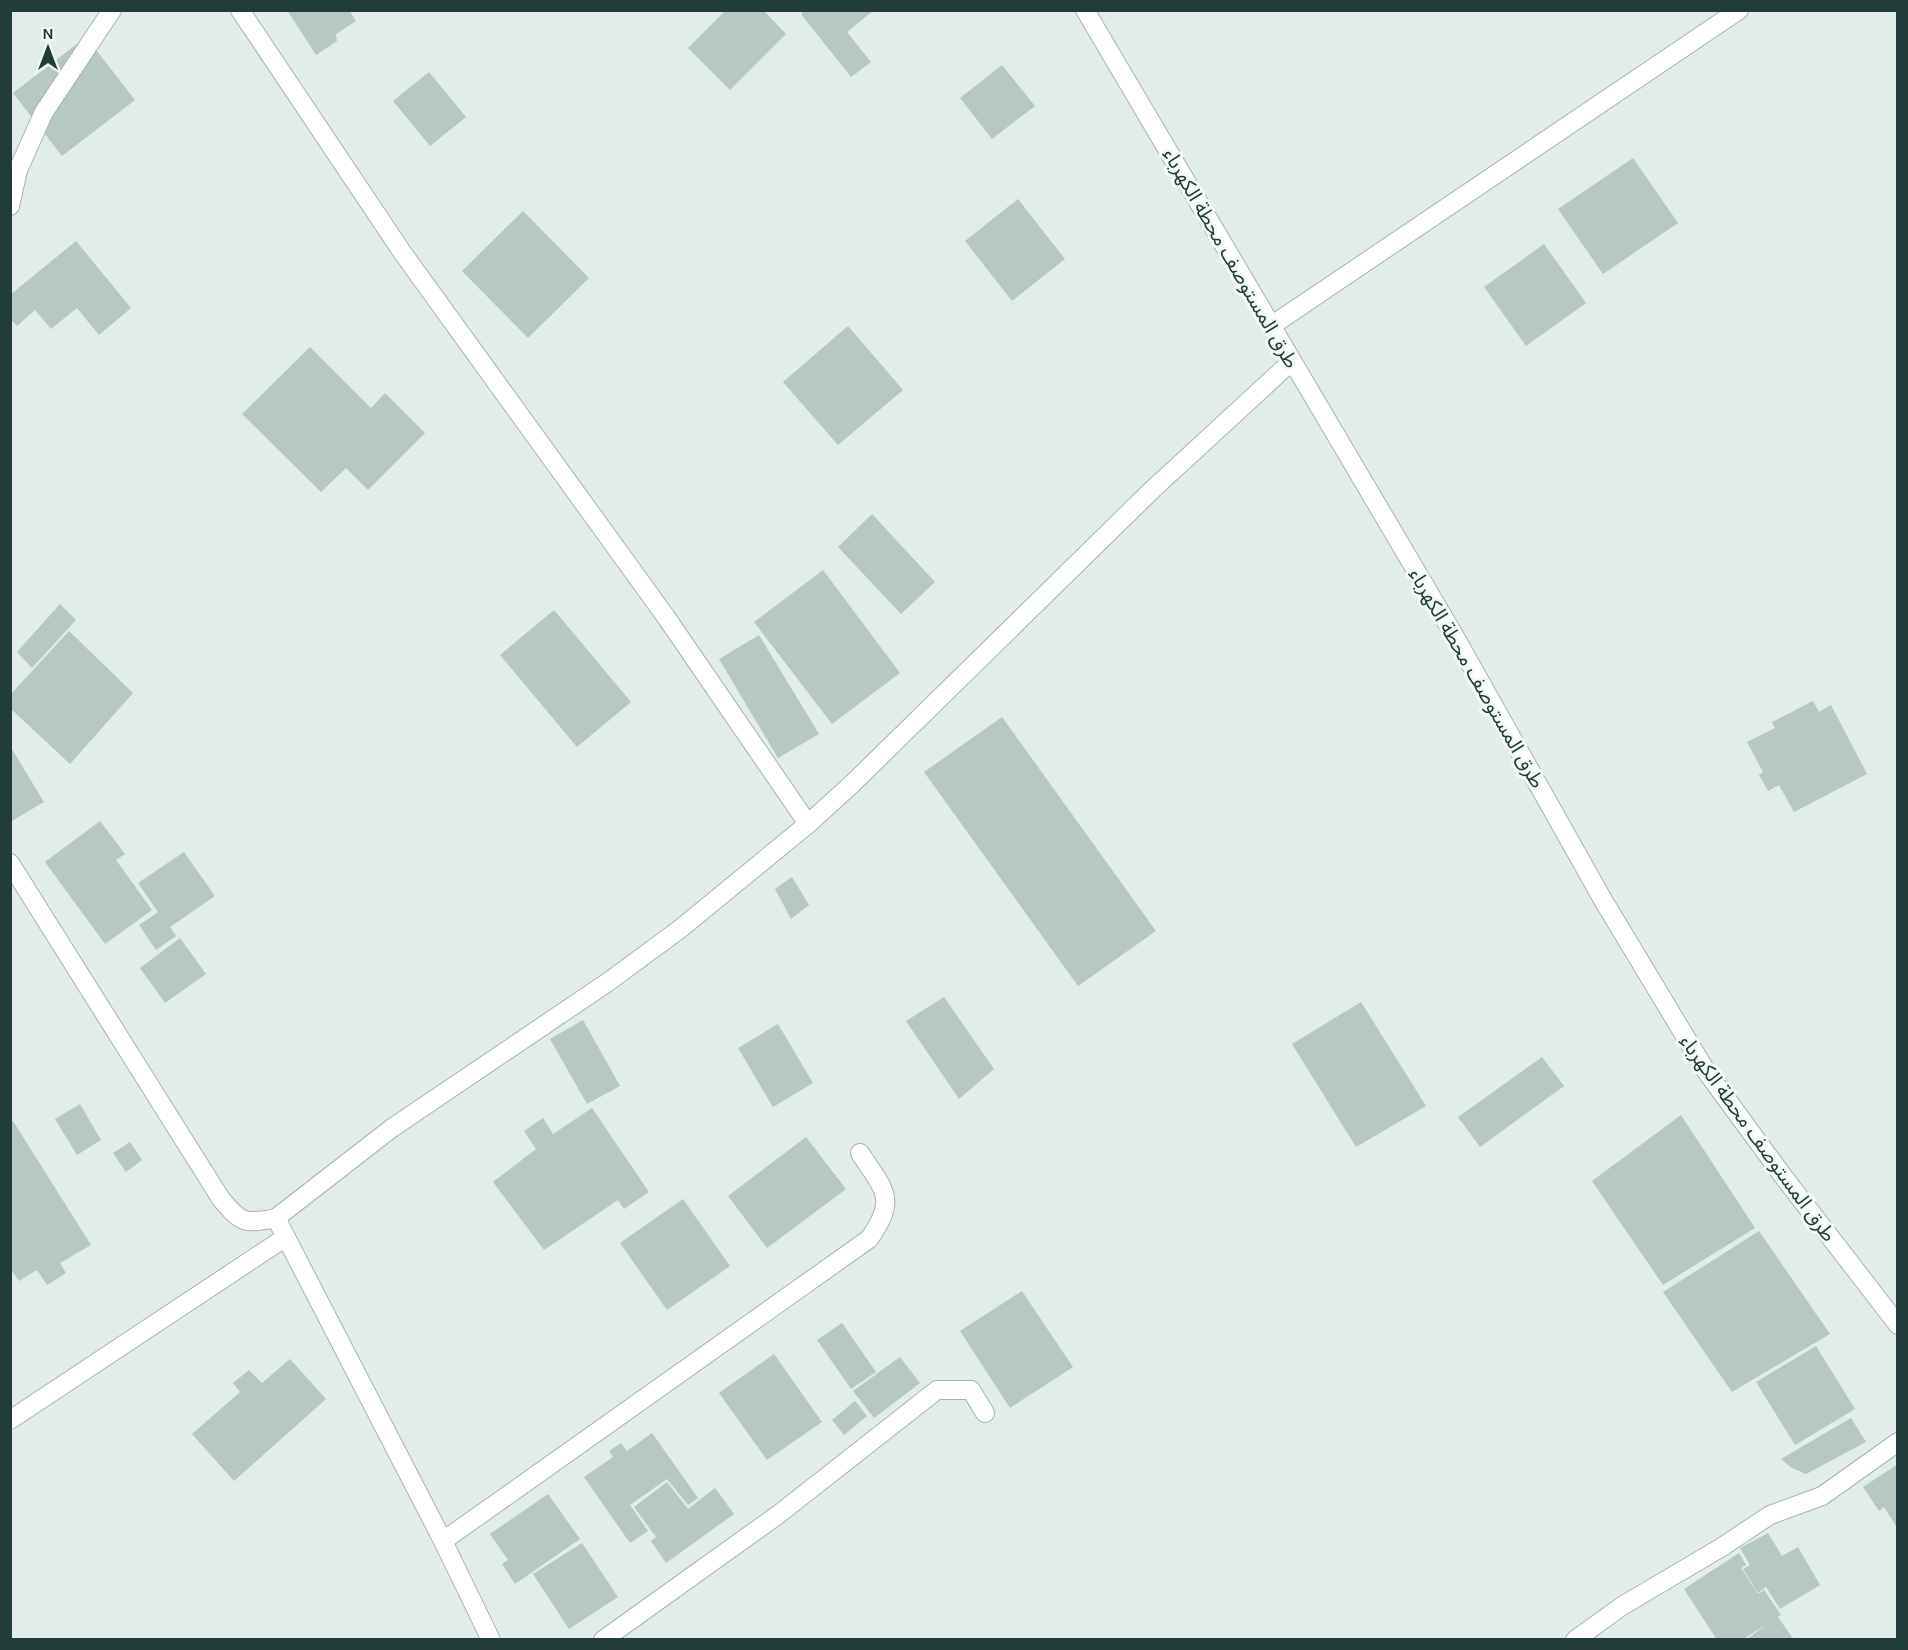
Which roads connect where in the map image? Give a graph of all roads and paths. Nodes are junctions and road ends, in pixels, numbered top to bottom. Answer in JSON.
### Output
{"nodes":[{"id":1,"x":112,"y":10,"type":"edge"},
{"id":2,"x":240,"y":10,"type":"edge"},
{"id":3,"x":1085,"y":10,"type":"edge"},
{"id":4,"x":1739,"y":10,"type":"edge"},
{"id":5,"x":11,"y":198,"type":"edge"},
{"id":6,"x":1271,"y":326,"type":"junction"},
{"id":7,"x":1291,"y":362,"type":"junction"},
{"id":8,"x":808,"y":824,"type":"junction"},
{"id":9,"x":10,"y":863,"type":"edge"},
{"id":10,"x":860,"y":1153,"type":"dead end"},
{"id":11,"x":276,"y":1218,"type":"junction"},
{"id":12,"x":286,"y":1237,"type":"junction"},
{"id":13,"x":1898,"y":1325,"type":"edge"},
{"id":14,"x":986,"y":1413,"type":"dead end"},
{"id":15,"x":12,"y":1414,"type":"edge"},
{"id":16,"x":1898,"y":1442,"type":"edge"},
{"id":17,"x":443,"y":1541,"type":"junction"},
{"id":18,"x":491,"y":1640,"type":"edge"},
{"id":19,"x":603,"y":1640,"type":"edge"},
{"id":20,"x":1575,"y":1640,"type":"edge"}],
"edges":[{"from":1,"to":5,"type":"street"},
{"from":2,"to":8,"type":"street"},
{"from":3,"to":6,"type":"street","name":"طرق المستوصف محطة الكهرباء"},
{"from":4,"to":6,"type":"street"},
{"from":6,"to":7,"type":"street","name":"طرق المستوصف محطة الكهرباء"},
{"from":7,"to":8,"type":"street"},
{"from":7,"to":13,"type":"street","name":"طرق المستوصف محطة الكهرباء"},
{"from":8,"to":11,"type":"street"},
{"from":9,"to":11,"type":"street"},
{"from":10,"to":17,"type":"street"},
{"from":11,"to":12,"type":"street"},
{"from":12,"to":15,"type":"street"},
{"from":12,"to":17,"type":"street"},
{"from":14,"to":19,"type":"street"},
{"from":16,"to":20,"type":"street"},
{"from":17,"to":18,"type":"street"}]}
